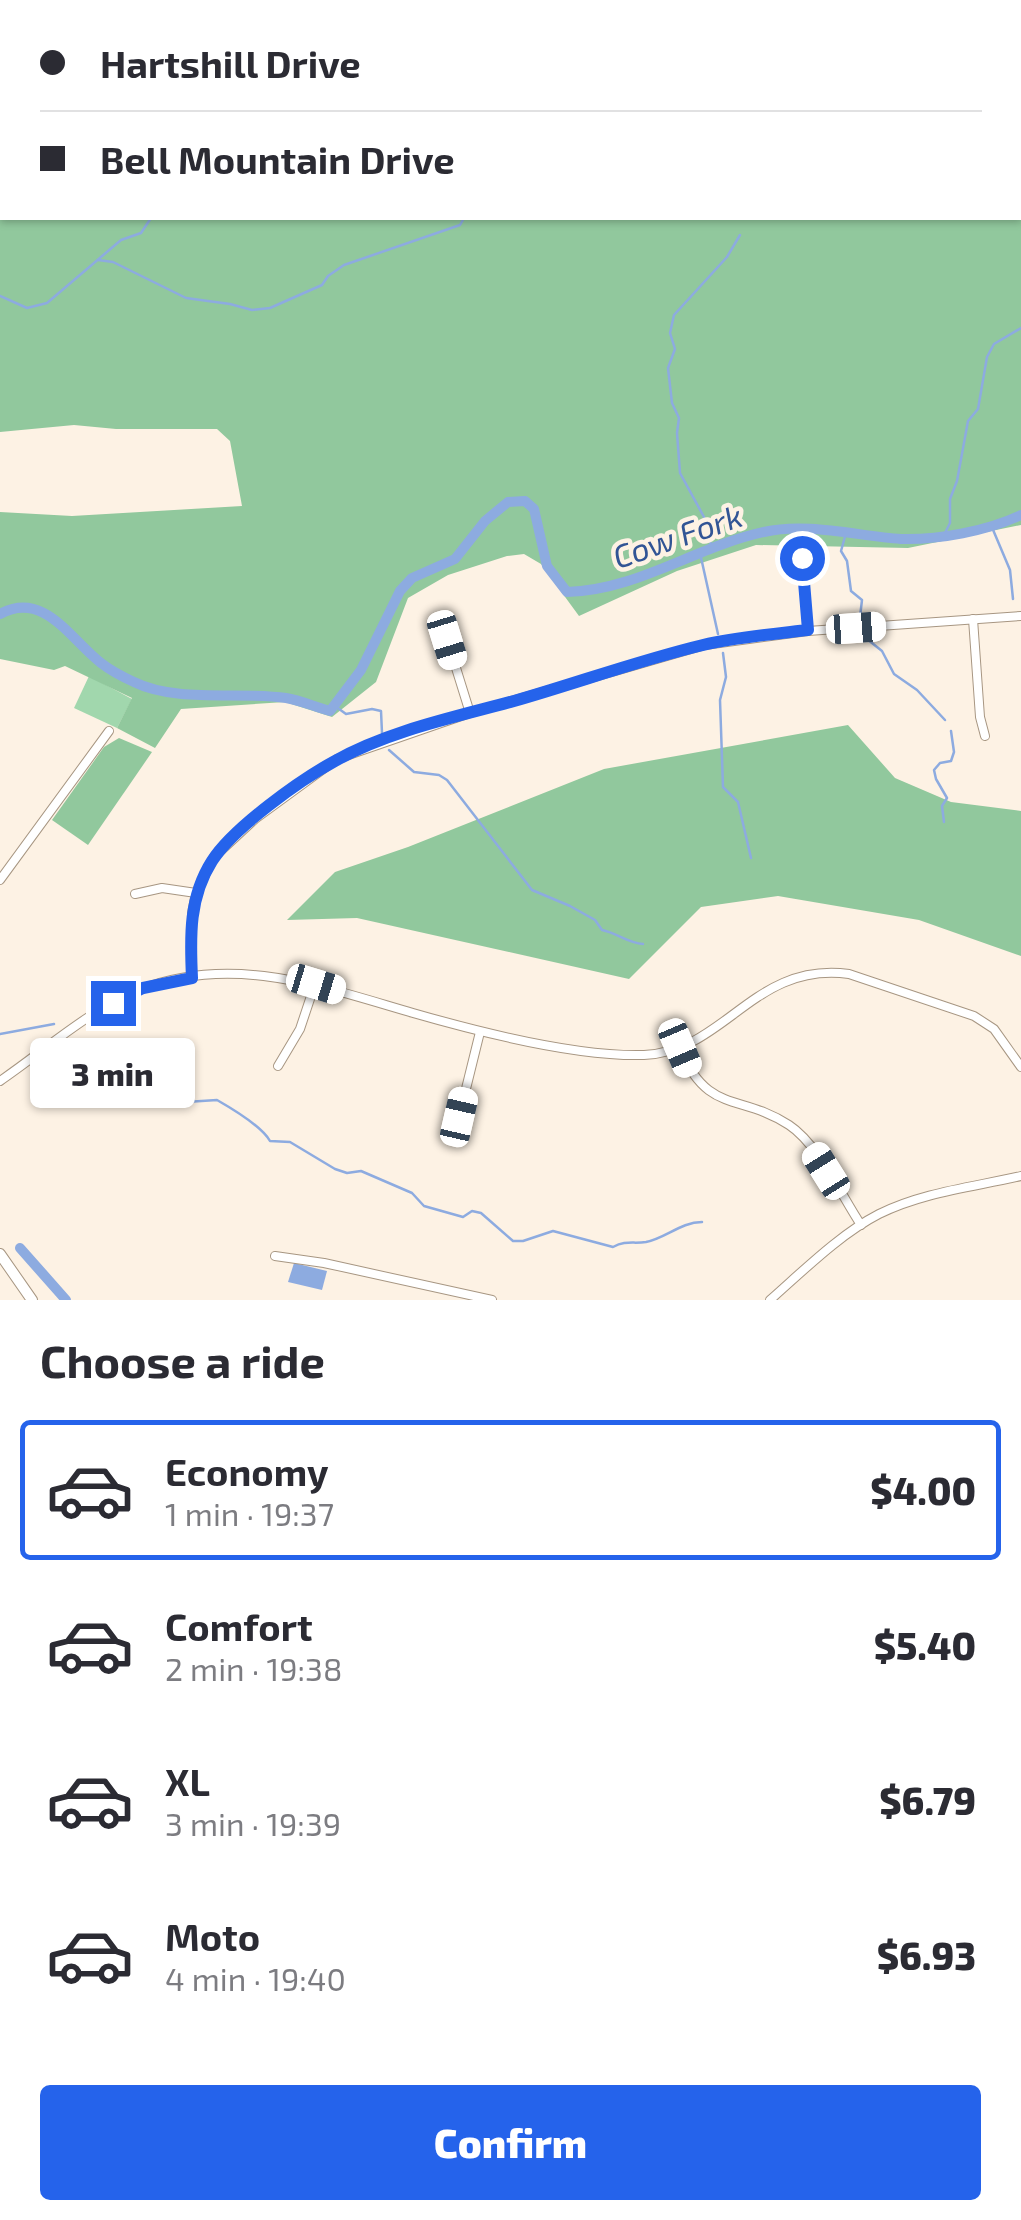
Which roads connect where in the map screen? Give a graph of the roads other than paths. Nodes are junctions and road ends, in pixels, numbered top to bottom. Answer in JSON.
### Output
{"nodes":[{"id":1,"x":802,"y":558,"type":"dead end"},
{"id":2,"x":1021,"y":616,"type":"edge"},
{"id":3,"x":973,"y":619,"type":"junction"},
{"id":4,"x":808,"y":630,"type":"junction"},
{"id":5,"x":447,"y":640,"type":"dead end"},
{"id":6,"x":470,"y":713,"type":"junction"},
{"id":7,"x":109,"y":730,"type":"dead end"},
{"id":8,"x":985,"y":736,"type":"dead end"},
{"id":9,"x":0,"y":880,"type":"edge"},
{"id":10,"x":196,"y":893,"type":"junction"},
{"id":11,"x":135,"y":894,"type":"dead end"},
{"id":12,"x":192,"y":978,"type":"junction"},
{"id":13,"x":316,"y":984,"type":"junction"},
{"id":14,"x":480,"y":1032,"type":"junction"},
{"id":15,"x":680,"y":1048,"type":"junction"},
{"id":16,"x":278,"y":1066,"type":"dead end"},
{"id":17,"x":1021,"y":1066,"type":"edge"},
{"id":18,"x":0,"y":1082,"type":"edge"},
{"id":19,"x":459,"y":1117,"type":"dead end"},
{"id":20,"x":1021,"y":1176,"type":"edge"},
{"id":21,"x":861,"y":1224,"type":"junction"},
{"id":22,"x":0,"y":1254,"type":"edge"},
{"id":23,"x":275,"y":1256,"type":"dead end"},
{"id":24,"x":32,"y":1300,"type":"edge"},
{"id":25,"x":492,"y":1300,"type":"edge"},
{"id":26,"x":770,"y":1300,"type":"edge"}],
"edges":[{"from":1,"to":4,"type":"street"},
{"from":2,"to":3,"type":"street"},
{"from":3,"to":4,"type":"street"},
{"from":3,"to":8,"type":"street"},
{"from":4,"to":6,"type":"street"},
{"from":5,"to":6,"type":"street"},
{"from":6,"to":10,"type":"street"},
{"from":7,"to":9,"type":"street"},
{"from":10,"to":11,"type":"street"},
{"from":10,"to":12,"type":"street"},
{"from":12,"to":13,"type":"street"},
{"from":12,"to":18,"type":"street"},
{"from":13,"to":14,"type":"street"},
{"from":13,"to":16,"type":"street"},
{"from":14,"to":15,"type":"street"},
{"from":14,"to":19,"type":"street"},
{"from":15,"to":17,"type":"street"},
{"from":15,"to":21,"type":"street"},
{"from":20,"to":21,"type":"street"},
{"from":21,"to":26,"type":"street"},
{"from":22,"to":24,"type":"main road"},
{"from":23,"to":25,"type":"street"}]}
